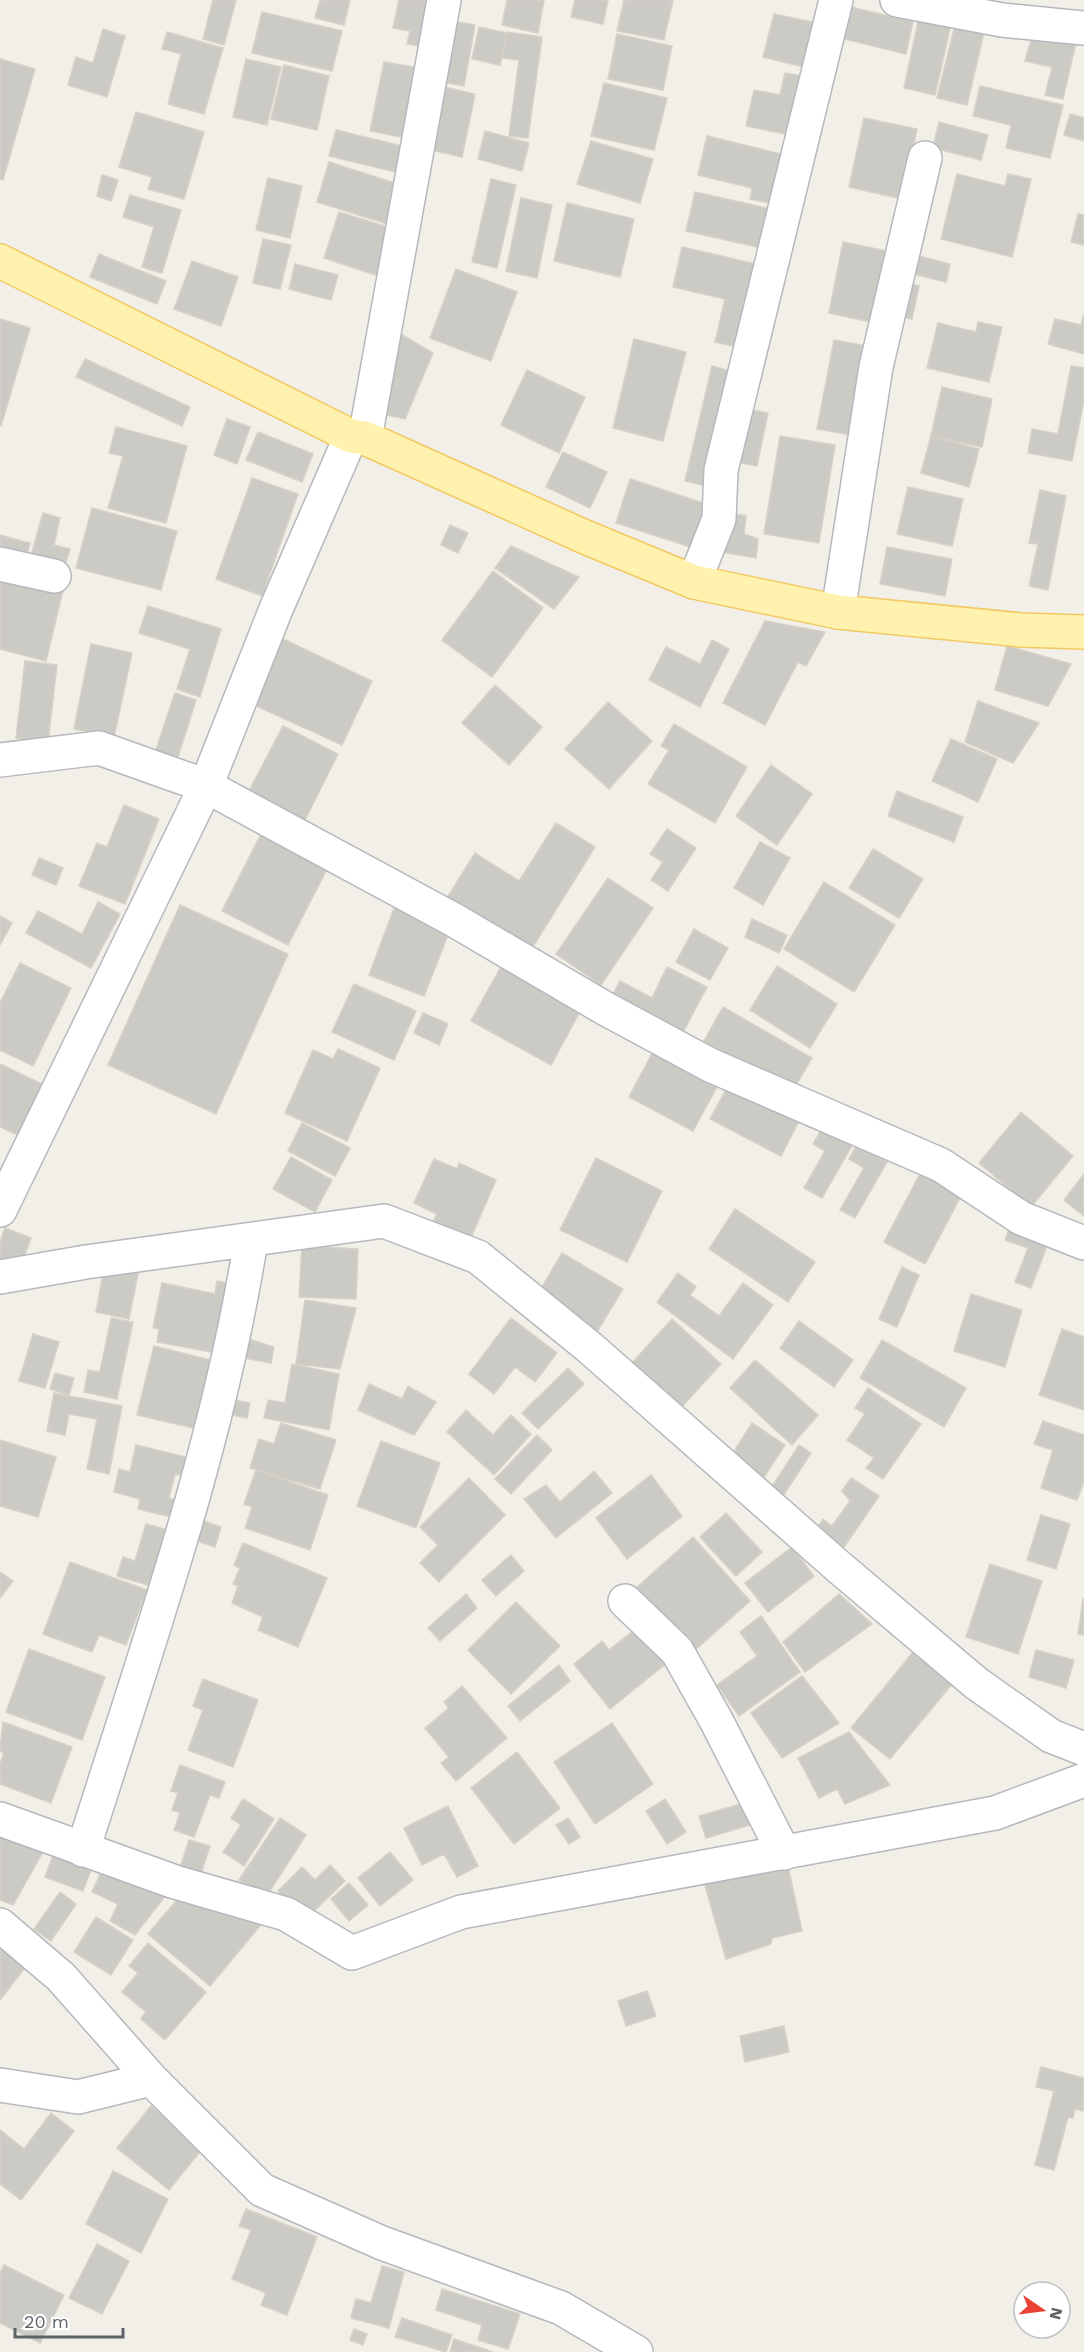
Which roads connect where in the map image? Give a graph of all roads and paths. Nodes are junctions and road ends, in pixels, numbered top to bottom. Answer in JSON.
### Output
{"nodes":[{"id":1,"x":444,"y":0,"type":"edge"},
{"id":2,"x":836,"y":0,"type":"edge"},
{"id":3,"x":897,"y":0,"type":"edge"},
{"id":4,"x":1084,"y":28,"type":"edge"},
{"id":5,"x":925,"y":158,"type":"dead end"},
{"id":6,"x":0,"y":261,"type":"edge"},
{"id":7,"x":358,"y":437,"type":"junction"},
{"id":8,"x":0,"y":564,"type":"edge"},
{"id":9,"x":54,"y":576,"type":"dead end"},
{"id":10,"x":694,"y":582,"type":"junction"},
{"id":11,"x":838,"y":612,"type":"junction"},
{"id":12,"x":1084,"y":632,"type":"edge"},
{"id":13,"x":0,"y":760,"type":"edge"},
{"id":14,"x":206,"y":786,"type":"junction"},
{"id":15,"x":0,"y":1210,"type":"edge"},
{"id":16,"x":251,"y":1240,"type":"junction"},
{"id":17,"x":1084,"y":1243,"type":"edge"},
{"id":18,"x":0,"y":1277,"type":"edge"},
{"id":19,"x":625,"y":1601,"type":"dead end"},
{"id":20,"x":1084,"y":1749,"type":"edge"},
{"id":21,"x":1084,"y":1780,"type":"edge"},
{"id":22,"x":0,"y":1819,"type":"edge"},
{"id":23,"x":83,"y":1850,"type":"junction"},
{"id":24,"x":784,"y":1852,"type":"junction"},
{"id":25,"x":0,"y":1925,"type":"edge"},
{"id":26,"x":151,"y":2079,"type":"junction"},
{"id":27,"x":0,"y":2085,"type":"edge"},
{"id":28,"x":636,"y":2352,"type":"edge"}],
"edges":[{"from":1,"to":7,"type":"street"},
{"from":2,"to":10,"type":"street"},
{"from":3,"to":4,"type":"street"},
{"from":5,"to":11,"type":"street"},
{"from":6,"to":7,"type":"main road"},
{"from":7,"to":10,"type":"main road"},
{"from":7,"to":14,"type":"street"},
{"from":8,"to":9,"type":"street"},
{"from":10,"to":11,"type":"main road"},
{"from":11,"to":12,"type":"main road"},
{"from":13,"to":14,"type":"street"},
{"from":14,"to":15,"type":"street"},
{"from":14,"to":17,"type":"street"},
{"from":16,"to":18,"type":"street"},
{"from":16,"to":20,"type":"street"},
{"from":16,"to":23,"type":"street"},
{"from":19,"to":24,"type":"street"},
{"from":21,"to":24,"type":"street"},
{"from":22,"to":23,"type":"street"},
{"from":23,"to":24,"type":"street"},
{"from":25,"to":26,"type":"street"},
{"from":26,"to":27,"type":"street"},
{"from":26,"to":28,"type":"street"}]}
